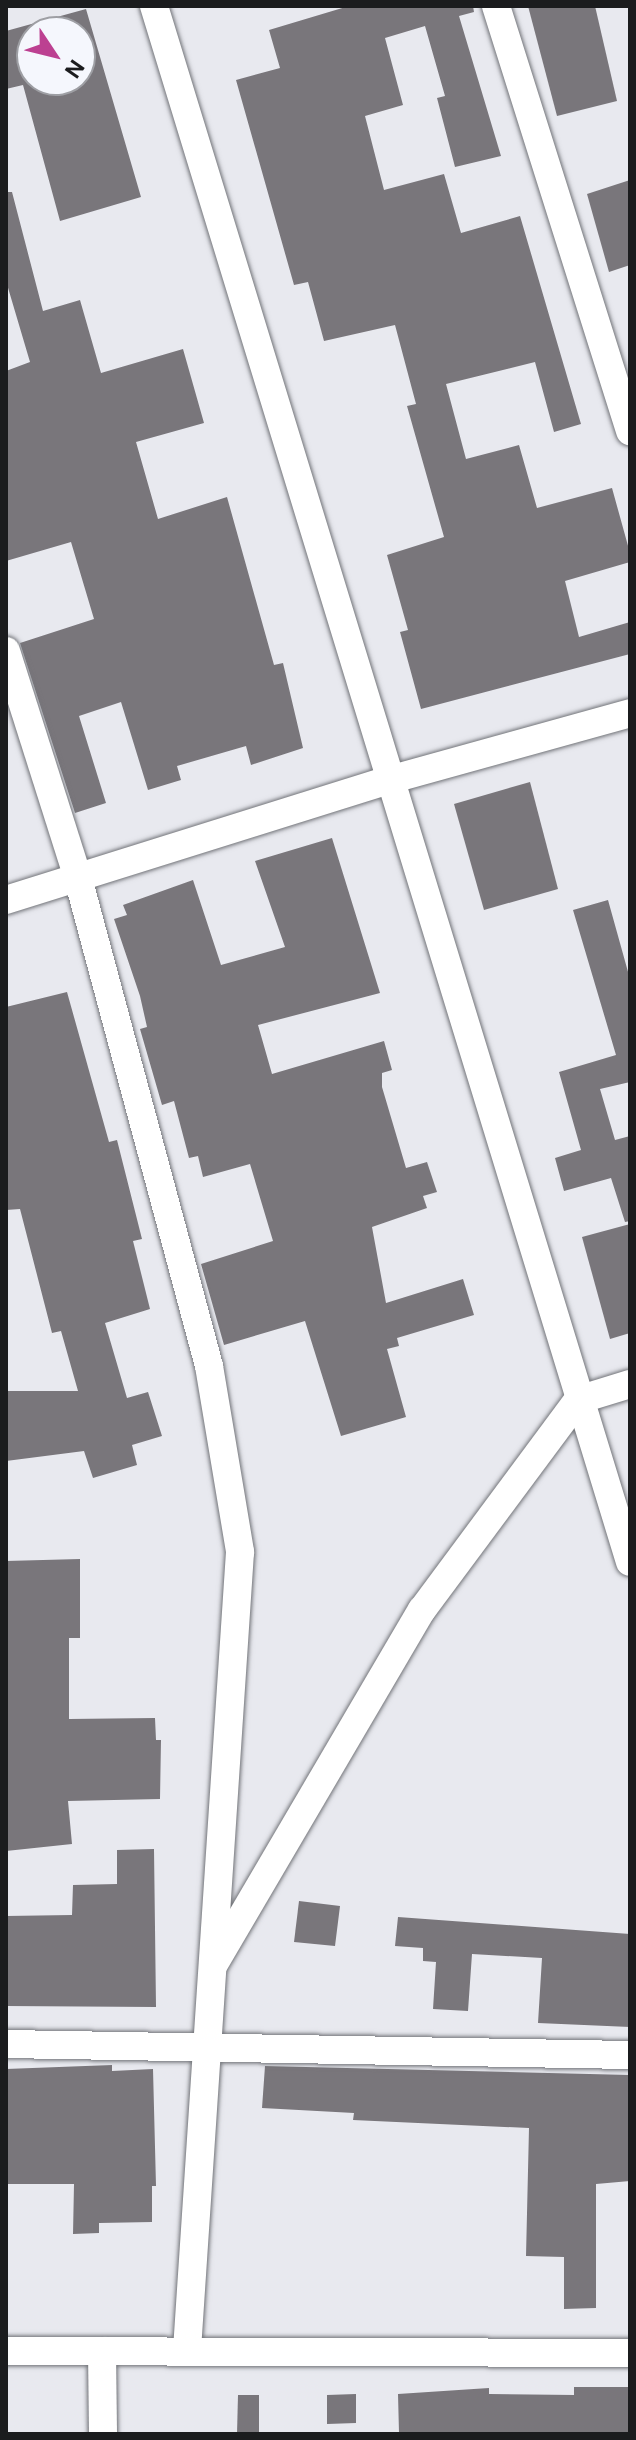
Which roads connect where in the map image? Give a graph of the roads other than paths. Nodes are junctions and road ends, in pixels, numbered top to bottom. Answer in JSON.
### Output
{"nodes":[{"id":1,"x":154,"y":6,"type":"edge"},
{"id":2,"x":496,"y":6,"type":"edge"},
{"id":3,"x":630,"y":431,"type":"edge"},
{"id":4,"x":6,"y":651,"type":"edge"},
{"id":5,"x":630,"y":713,"type":"edge"},
{"id":6,"x":389,"y":780,"type":"junction"},
{"id":7,"x":78,"y":878,"type":"junction"},
{"id":8,"x":6,"y":900,"type":"edge"},
{"id":9,"x":630,"y":1384,"type":"edge"},
{"id":10,"x":578,"y":1400,"type":"junction"},
{"id":11,"x":630,"y":1562,"type":"edge"},
{"id":12,"x":211,"y":1969,"type":"junction"},
{"id":13,"x":6,"y":2044,"type":"edge"},
{"id":14,"x":205,"y":2045,"type":"junction"},
{"id":15,"x":630,"y":2055,"type":"edge"},
{"id":16,"x":6,"y":2351,"type":"edge"},
{"id":17,"x":102,"y":2351,"type":"junction"},
{"id":18,"x":187,"y":2351,"type":"junction"},
{"id":19,"x":630,"y":2353,"type":"edge"},
{"id":20,"x":103,"y":2434,"type":"edge"}],
"edges":[{"from":1,"to":6,"type":"street"},
{"from":2,"to":3,"type":"street"},
{"from":4,"to":7,"type":"street"},
{"from":5,"to":6,"type":"street"},
{"from":6,"to":7,"type":"street"},
{"from":6,"to":10,"type":"street"},
{"from":7,"to":8,"type":"street"},
{"from":7,"to":12,"type":"street"},
{"from":9,"to":10,"type":"street"},
{"from":10,"to":11,"type":"street"},
{"from":10,"to":12,"type":"street"},
{"from":12,"to":14,"type":"street"},
{"from":13,"to":14,"type":"street"},
{"from":14,"to":15,"type":"street"},
{"from":14,"to":18,"type":"street"},
{"from":16,"to":17,"type":"street"},
{"from":17,"to":18,"type":"street"},
{"from":17,"to":20,"type":"street"},
{"from":18,"to":19,"type":"street"}]}
